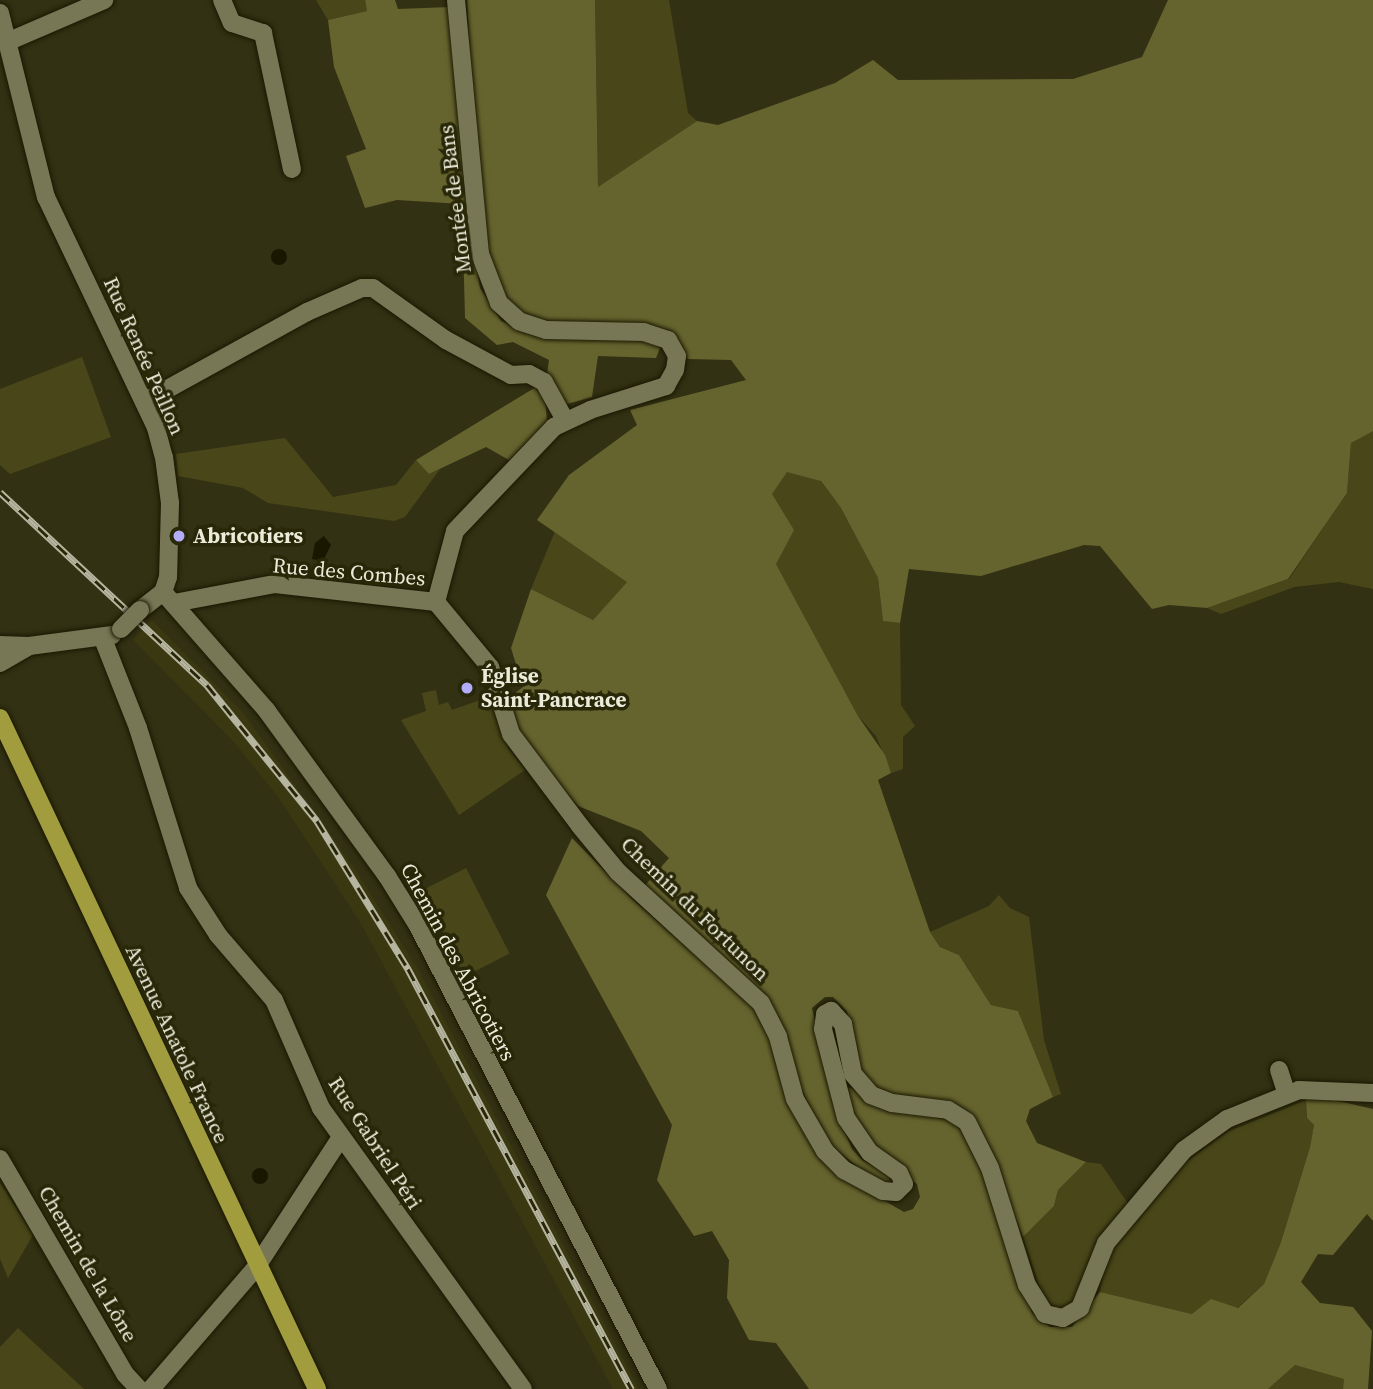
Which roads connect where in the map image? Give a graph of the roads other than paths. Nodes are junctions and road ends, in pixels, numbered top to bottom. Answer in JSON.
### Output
{"nodes":[{"id":1,"x":103,"y":0,"type":"edge"},
{"id":2,"x":222,"y":0,"type":"edge"},
{"id":3,"x":456,"y":0,"type":"edge"},
{"id":4,"x":0,"y":13,"type":"edge"},
{"id":5,"x":7,"y":42,"type":"junction"},
{"id":6,"x":292,"y":169,"type":"dead end"},
{"id":7,"x":666,"y":386,"type":"joint"},
{"id":8,"x":144,"y":402,"type":"junction"},
{"id":9,"x":565,"y":420,"type":"junction"},
{"id":10,"x":168,"y":597,"type":"junction"},
{"id":11,"x":436,"y":602,"type":"junction"},
{"id":12,"x":103,"y":639,"type":"junction"},
{"id":13,"x":0,"y":645,"type":"edge"},
{"id":14,"x":29,"y":646,"type":"junction"},
{"id":15,"x":0,"y":663,"type":"edge"},
{"id":16,"x":0,"y":718,"type":"edge"},
{"id":17,"x":4,"y":737,"type":"edge"},
{"id":18,"x":1279,"y":1070,"type":"dead end"},
{"id":19,"x":1373,"y":1093,"type":"edge"},
{"id":20,"x":1287,"y":1094,"type":"junction"},
{"id":21,"x":341,"y":1137,"type":"junction"},
{"id":22,"x":0,"y":1159,"type":"edge"},
{"id":23,"x":257,"y":1266,"type":"junction"},
{"id":24,"x":139,"y":1389,"type":"edge"},
{"id":25,"x":151,"y":1389,"type":"edge"},
{"id":26,"x":317,"y":1389,"type":"edge"},
{"id":27,"x":523,"y":1389,"type":"edge"},
{"id":28,"x":658,"y":1389,"type":"edge"}],
"edges":[{"from":1,"to":5,"type":"street"},
{"from":2,"to":6,"type":"street"},
{"from":3,"to":7,"type":"street","name":"Montée de Bans"},
{"from":4,"to":5,"type":"street","name":"Rue Renée Peillon"},
{"from":5,"to":8,"type":"street","name":"Rue Renée Peillon"},
{"from":7,"to":9,"type":"street","name":"Rue des Combes"},
{"from":8,"to":9,"type":"street"},
{"from":8,"to":10,"type":"street","name":"Rue Renée Peillon"},
{"from":9,"to":11,"type":"street","name":"Rue des Combes"},
{"from":10,"to":11,"type":"street","name":"Rue des Combes"},
{"from":10,"to":12,"type":"street","bridge":true},
{"from":10,"to":28,"type":"street","name":"Chemin des Abricotiers"},
{"from":11,"to":20,"type":"street","name":"Chemin du Fortunon"},
{"from":12,"to":14,"type":"street"},
{"from":12,"to":21,"type":"street","name":"Rue Gabriel Péri"},
{"from":13,"to":14,"type":"street"},
{"from":14,"to":15,"type":"street"},
{"from":16,"to":17,"type":"main road","name":"Avenue Anatole France"},
{"from":17,"to":23,"type":"main road","name":"Avenue Anatole France"},
{"from":18,"to":20,"type":"street"},
{"from":19,"to":20,"type":"street","name":"Chemin du Fortunon"},
{"from":21,"to":23,"type":"street"},
{"from":21,"to":27,"type":"street","name":"Rue Gabriel Péri"},
{"from":22,"to":24,"type":"street","name":"Chemin de la Lône"},
{"from":23,"to":25,"type":"street"},
{"from":23,"to":26,"type":"main road","name":"Avenue Anatole France"}]}
